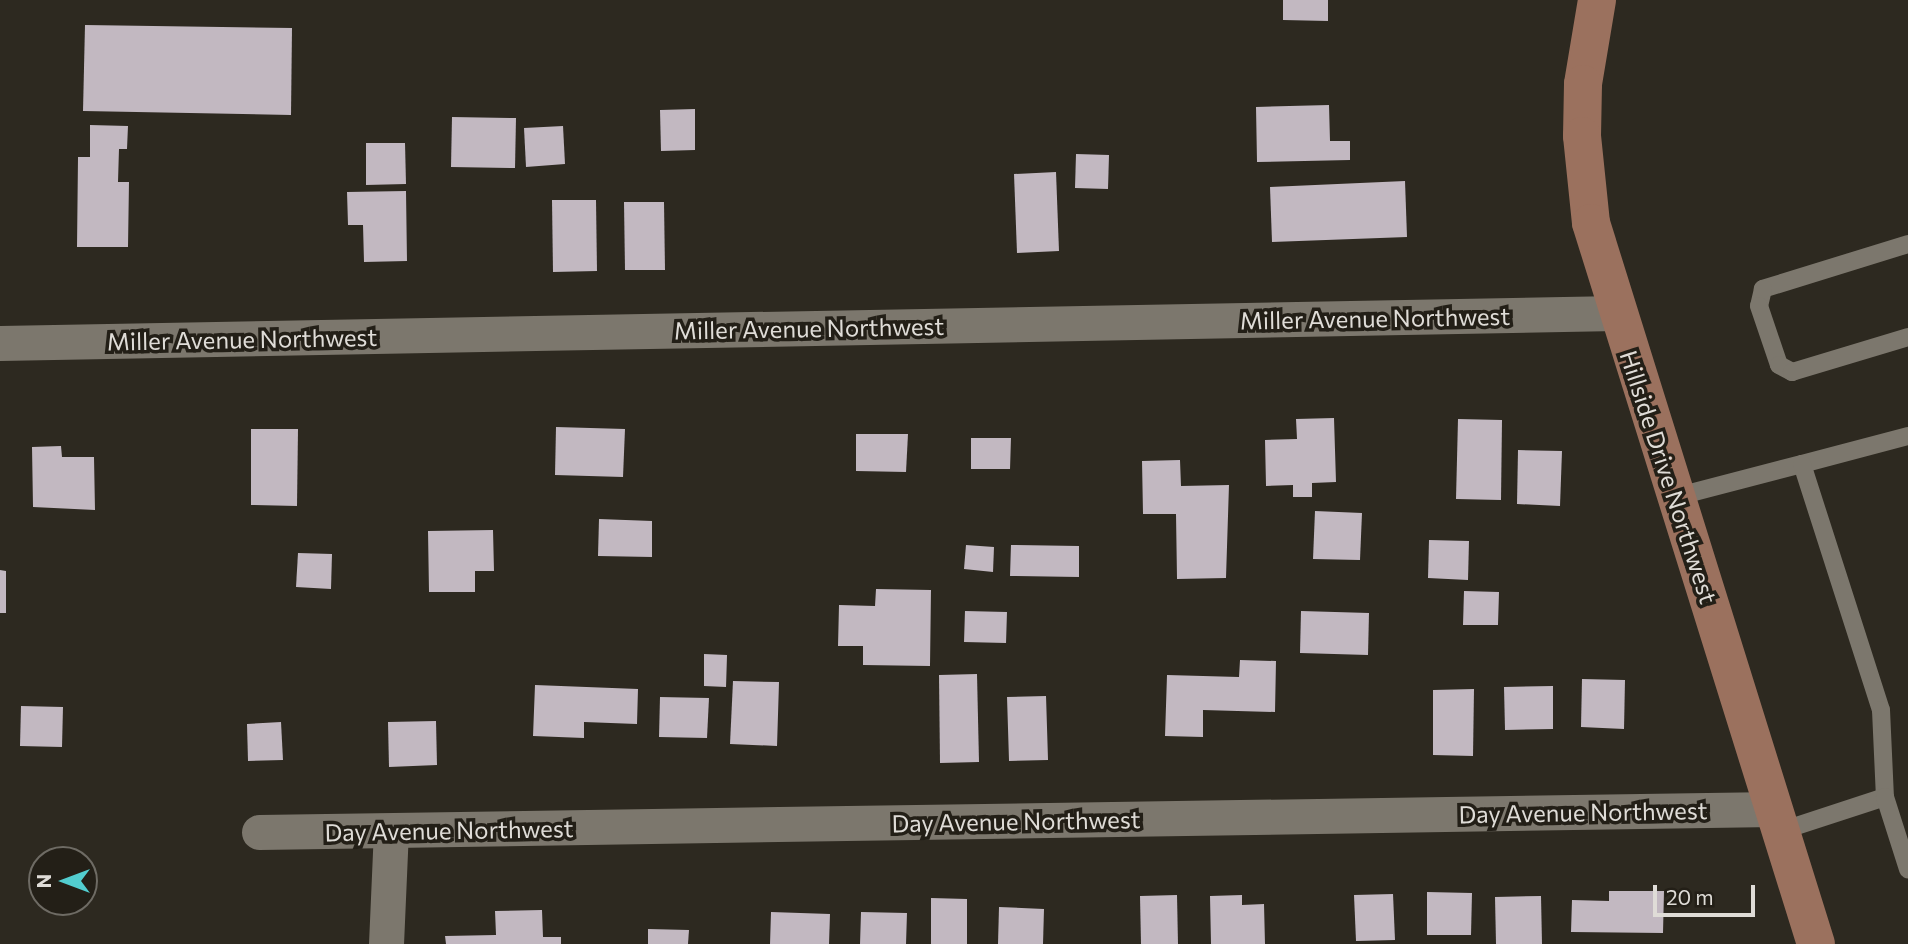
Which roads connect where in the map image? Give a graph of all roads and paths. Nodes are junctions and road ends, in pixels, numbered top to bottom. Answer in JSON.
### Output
{"nodes":[{"id":1,"x":1597,"y":0,"type":"edge"},
{"id":2,"x":1908,"y":244,"type":"edge"},
{"id":3,"x":1617,"y":313,"type":"junction"},
{"id":4,"x":1907,"y":340,"type":"edge"},
{"id":5,"x":0,"y":343,"type":"edge"},
{"id":6,"x":1908,"y":436,"type":"edge"},
{"id":7,"x":1802,"y":464,"type":"junction"},
{"id":8,"x":1675,"y":498,"type":"junction"},
{"id":9,"x":1885,"y":797,"type":"junction"},
{"id":10,"x":1777,"y":820,"type":"junction"},
{"id":11,"x":391,"y":831,"type":"junction"},
{"id":12,"x":259,"y":832,"type":"dead end"},
{"id":13,"x":1908,"y":869,"type":"edge"},
{"id":14,"x":386,"y":944,"type":"edge"},
{"id":15,"x":1816,"y":944,"type":"edge"}],
"edges":[{"from":1,"to":3,"type":"main road","name":"Hillside Drive Northwest"},
{"from":2,"to":4,"type":"lane"},
{"from":3,"to":5,"type":"street","name":"Miller Avenue Northwest"},
{"from":3,"to":8,"type":"main road","name":"Hillside Drive Northwest"},
{"from":6,"to":7,"type":"lane"},
{"from":7,"to":8,"type":"lane"},
{"from":7,"to":9,"type":"lane"},
{"from":8,"to":10,"type":"main road","name":"Hillside Drive Northwest"},
{"from":9,"to":10,"type":"lane"},
{"from":9,"to":13,"type":"lane"},
{"from":10,"to":11,"type":"street","name":"Day Avenue Northwest"},
{"from":10,"to":15,"type":"main road","name":"Hillside Drive Northwest"},
{"from":11,"to":12,"type":"street","name":"Day Avenue Northwest"},
{"from":11,"to":14,"type":"street"}]}
